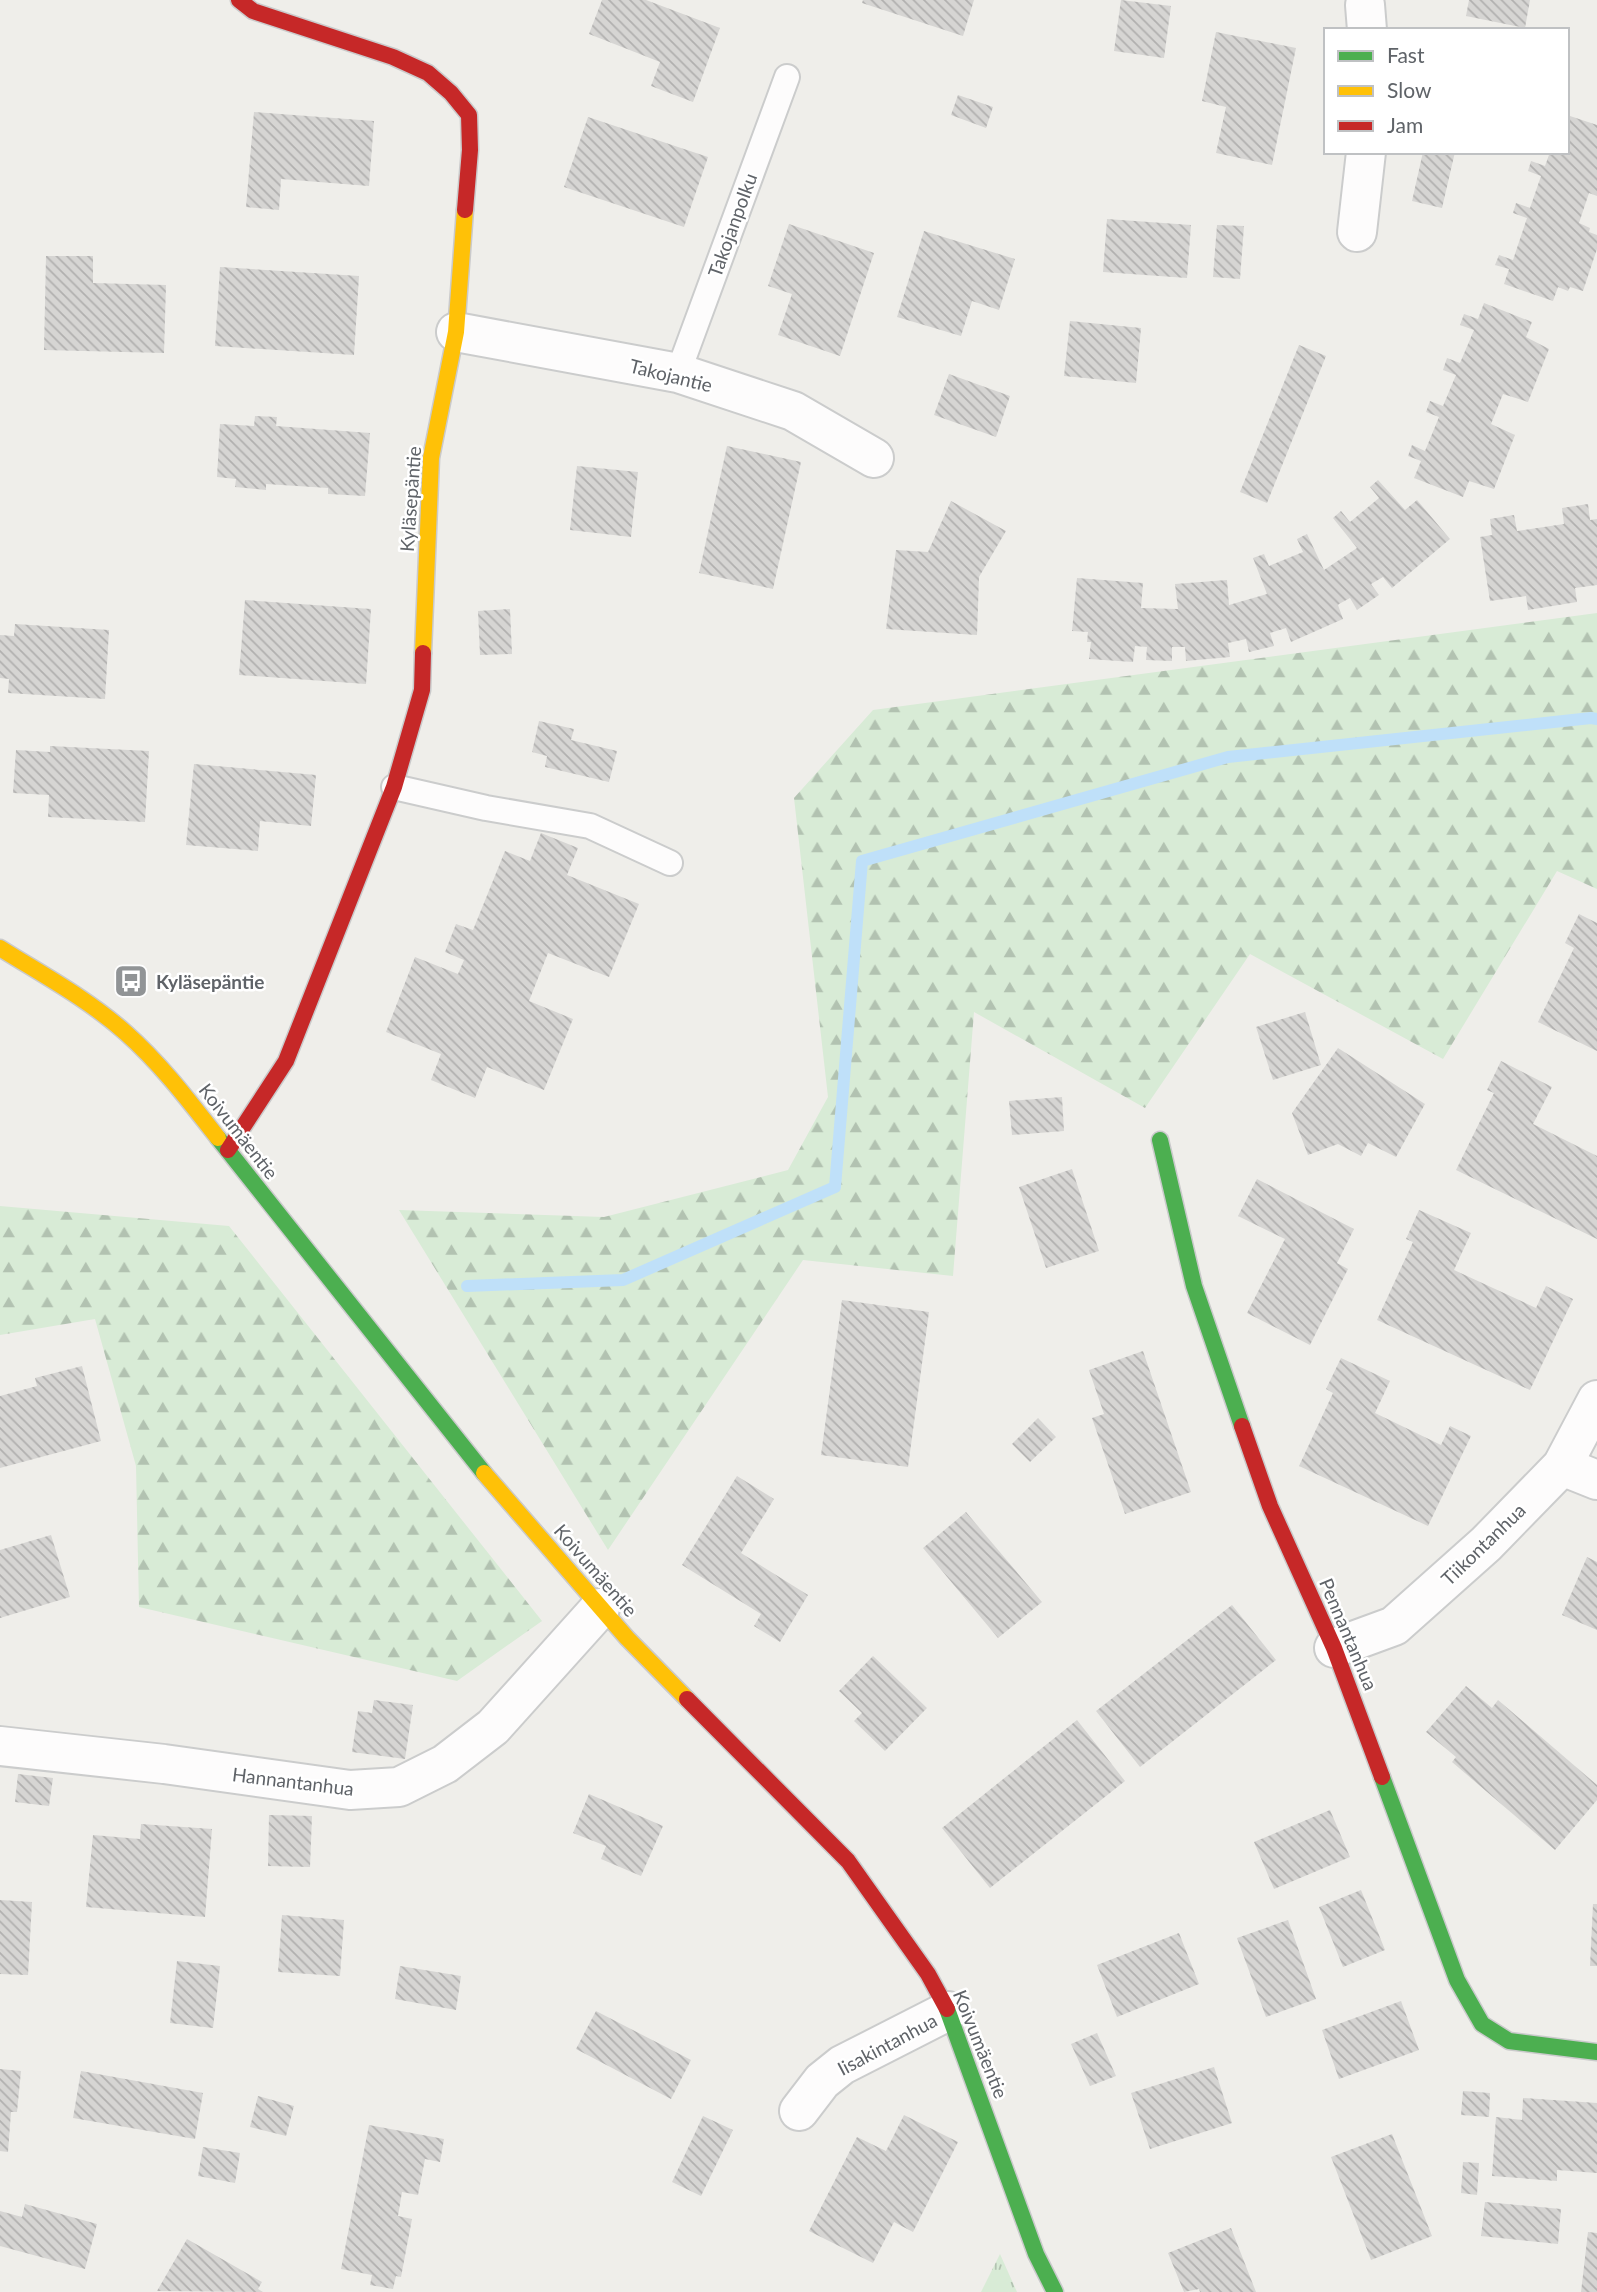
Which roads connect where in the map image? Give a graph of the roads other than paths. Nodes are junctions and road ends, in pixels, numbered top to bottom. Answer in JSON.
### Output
{"nodes":[{"id":1,"x":239,"y":0,"type":"edge"},
{"id":2,"x":787,"y":77,"type":"dead end"},
{"id":3,"x":1366,"y":154,"type":"edge"},
{"id":4,"x":1357,"y":232,"type":"dead end"},
{"id":5,"x":456,"y":332,"type":"junction"},
{"id":6,"x":678,"y":373,"type":"junction"},
{"id":7,"x":874,"y":458,"type":"dead end"},
{"id":8,"x":394,"y":787,"type":"junction"},
{"id":9,"x":670,"y":863,"type":"dead end"},
{"id":10,"x":0,"y":948,"type":"edge"},
{"id":11,"x":1160,"y":1140,"type":"dead end"},
{"id":12,"x":228,"y":1150,"type":"junction"},
{"id":13,"x":1597,"y":1400,"type":"edge"},
{"id":14,"x":1562,"y":1466,"type":"junction"},
{"id":15,"x":1597,"y":1480,"type":"edge"},
{"id":16,"x":600,"y":1608,"type":"junction"},
{"id":17,"x":1334,"y":1648,"type":"junction"},
{"id":18,"x":0,"y":1746,"type":"edge"},
{"id":19,"x":948,"y":2011,"type":"junction"},
{"id":20,"x":1597,"y":2052,"type":"edge"},
{"id":21,"x":799,"y":2111,"type":"dead end"},
{"id":22,"x":1055,"y":2292,"type":"edge"}],
"edges":[{"from":1,"to":5,"type":"street","name":"Kyläsepäntie"},
{"from":2,"to":6,"type":"lane","name":"Takojanpolku"},
{"from":3,"to":4,"type":"street"},
{"from":5,"to":6,"type":"street","name":"Takojantie"},
{"from":5,"to":8,"type":"street","name":"Kyläsepäntie"},
{"from":6,"to":7,"type":"street","name":"Takojantie"},
{"from":8,"to":9,"type":"lane"},
{"from":8,"to":12,"type":"street","name":"Kyläsepäntie"},
{"from":10,"to":12,"type":"street","name":"Koivumäentie"},
{"from":11,"to":17,"type":"street","name":"Pennantanhua"},
{"from":12,"to":16,"type":"street","name":"Koivumäentie"},
{"from":13,"to":14,"type":"street","name":"Tiikontanhua"},
{"from":14,"to":15,"type":"street"},
{"from":14,"to":17,"type":"street","name":"Tiikontanhua"},
{"from":16,"to":18,"type":"street","name":"Hannantanhua"},
{"from":16,"to":19,"type":"street","name":"Koivumäentie"},
{"from":17,"to":20,"type":"street","name":"Pennantanhua"},
{"from":19,"to":21,"type":"street","name":"Iisakintanhua"},
{"from":19,"to":22,"type":"street","name":"Koivumäentie"}]}
